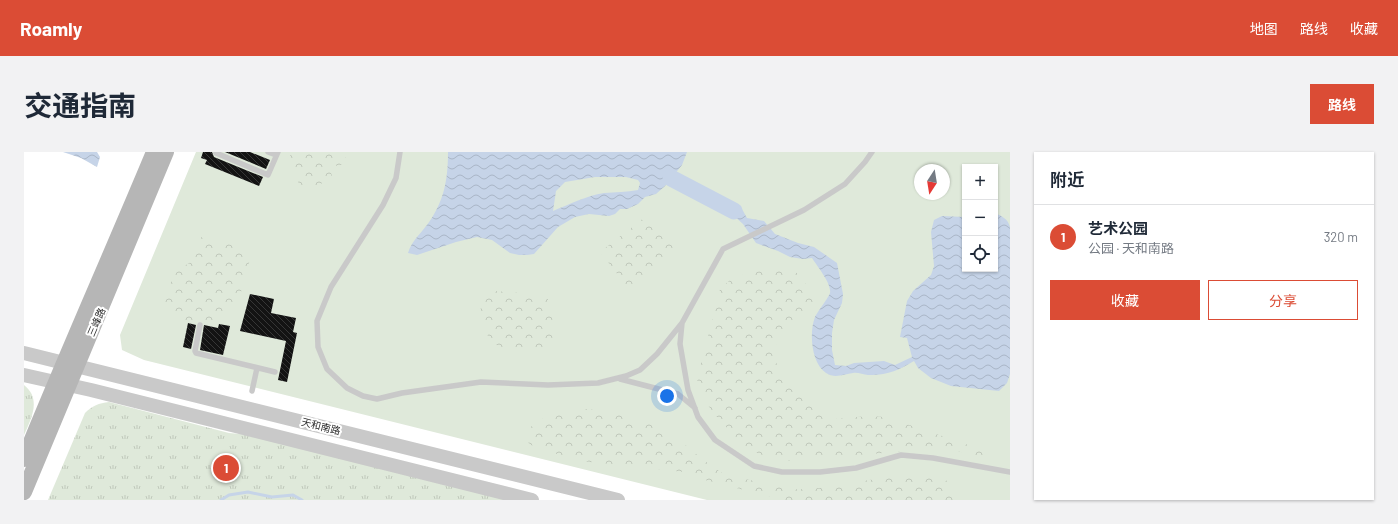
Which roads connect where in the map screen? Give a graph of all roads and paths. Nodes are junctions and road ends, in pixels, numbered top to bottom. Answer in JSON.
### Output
{"nodes":[{"id":1,"x":154,"y":152,"type":"edge"},
{"id":2,"x":166,"y":152,"type":"edge"},
{"id":3,"x":217,"y":152,"type":"edge"},
{"id":4,"x":268,"y":152,"type":"edge"},
{"id":5,"x":400,"y":152,"type":"edge"},
{"id":6,"x":872,"y":152,"type":"edge"},
{"id":7,"x":277,"y":154,"type":"edge"},
{"id":8,"x":682,"y":323,"type":"junction"},
{"id":9,"x":200,"y":325,"type":"dead end"},
{"id":10,"x":24,"y":353,"type":"edge"},
{"id":11,"x":70,"y":364,"type":"junction"},
{"id":12,"x":257,"y":368,"type":"junction"},
{"id":13,"x":275,"y":372,"type":"dead end"},
{"id":14,"x":24,"y":375,"type":"edge"},
{"id":15,"x":618,"y":378,"type":"junction"},
{"id":16,"x":62,"y":384,"type":"junction"},
{"id":17,"x":252,"y":391,"type":"dead end"},
{"id":18,"x":695,"y":409,"type":"junction"},
{"id":19,"x":24,"y":459,"type":"edge"},
{"id":20,"x":1010,"y":472,"type":"edge"},
{"id":21,"x":24,"y":492,"type":"edge"},
{"id":22,"x":532,"y":500,"type":"edge"},
{"id":23,"x":618,"y":500,"type":"edge"}],
"edges":[{"from":1,"to":11,"type":"main road","name":"三峰路"},
{"from":2,"to":11,"type":"main road","name":"三峰路"},
{"from":3,"to":7,"type":"lane"},
{"from":4,"to":7,"type":"lane"},
{"from":5,"to":15,"type":"lane"},
{"from":6,"to":8,"type":"lane"},
{"from":8,"to":15,"type":"lane"},
{"from":8,"to":18,"type":"lane"},
{"from":9,"to":12,"type":"lane"},
{"from":10,"to":11,"type":"street","name":"天和南路"},
{"from":11,"to":16,"type":"main road","name":"三峰路"},
{"from":11,"to":23,"type":"street","name":"天和南路"},
{"from":12,"to":13,"type":"lane"},
{"from":12,"to":17,"type":"lane"},
{"from":14,"to":16,"type":"street","name":"天和南路"},
{"from":15,"to":18,"type":"lane"},
{"from":16,"to":19,"type":"main road","name":"三峰路"},
{"from":16,"to":21,"type":"main road","name":"三峰路"},
{"from":16,"to":22,"type":"street","name":"天和南路"},
{"from":18,"to":20,"type":"lane"}]}
